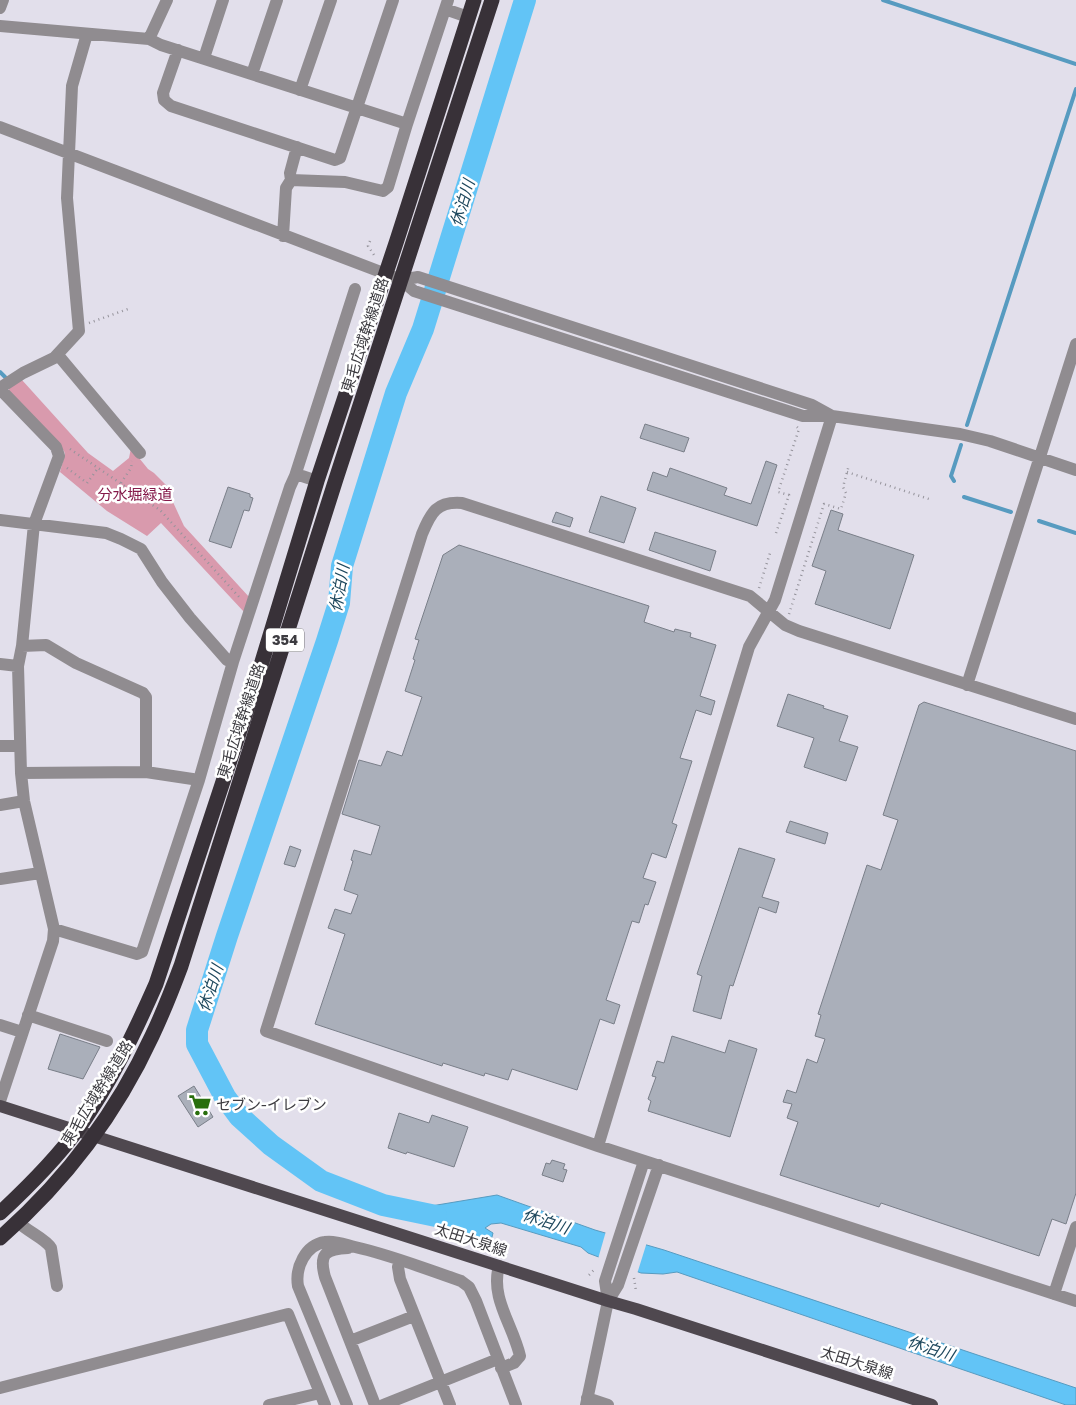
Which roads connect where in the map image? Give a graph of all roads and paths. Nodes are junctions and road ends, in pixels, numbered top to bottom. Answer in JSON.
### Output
{"nodes":[{"id":1,"x":3,"y":0,"type":"edge"},
{"id":2,"x":166,"y":0,"type":"edge"},
{"id":3,"x":223,"y":0,"type":"edge"},
{"id":4,"x":277,"y":0,"type":"edge"},
{"id":5,"x":331,"y":0,"type":"edge"},
{"id":6,"x":393,"y":0,"type":"edge"},
{"id":7,"x":474,"y":0,"type":"edge"},
{"id":8,"x":492,"y":0,"type":"edge"},
{"id":9,"x":447,"y":4,"type":"edge"},
{"id":10,"x":0,"y":8,"type":"edge"},
{"id":11,"x":468,"y":17,"type":"junction"},
{"id":12,"x":0,"y":26,"type":"edge"},
{"id":13,"x":87,"y":34,"type":"junction"},
{"id":14,"x":149,"y":39,"type":"junction"},
{"id":15,"x":178,"y":50,"type":"junction"},
{"id":16,"x":204,"y":58,"type":"junction"},
{"id":17,"x":252,"y":74,"type":"junction"},
{"id":18,"x":300,"y":90,"type":"junction"},
{"id":19,"x":357,"y":108,"type":"junction"},
{"id":20,"x":407,"y":124,"type":"junction"},
{"id":21,"x":0,"y":127,"type":"edge"},
{"id":22,"x":297,"y":147,"type":"junction"},
{"id":23,"x":69,"y":152,"type":"junction"},
{"id":24,"x":291,"y":180,"type":"junction"},
{"id":25,"x":283,"y":236,"type":"junction"},
{"id":26,"x":370,"y":241,"type":"dead end"},
{"id":27,"x":374,"y":255,"type":"dead end"},
{"id":28,"x":385,"y":274,"type":"junction"},
{"id":29,"x":401,"y":280,"type":"junction"},
{"id":30,"x":355,"y":289,"type":"dead end"},
{"id":31,"x":128,"y":309,"type":"dead end"},
{"id":32,"x":79,"y":328,"type":"junction"},
{"id":33,"x":1076,"y":344,"type":"edge"},
{"id":34,"x":58,"y":355,"type":"junction"},
{"id":35,"x":0,"y":388,"type":"edge"},
{"id":36,"x":832,"y":416,"type":"junction"},
{"id":37,"x":789,"y":424,"type":"dead end"},
{"id":38,"x":134,"y":446,"type":"joint"},
{"id":39,"x":62,"y":454,"type":"junction"},
{"id":40,"x":1040,"y":459,"type":"junction"},
{"id":41,"x":849,"y":464,"type":"dead end"},
{"id":42,"x":98,"y":468,"type":"junction"},
{"id":43,"x":1076,"y":470,"type":"edge"},
{"id":44,"x":848,"y":472,"type":"junction"},
{"id":45,"x":295,"y":476,"type":"junction"},
{"id":46,"x":317,"y":481,"type":"junction"},
{"id":47,"x":121,"y":483,"type":"junction"},
{"id":48,"x":929,"y":499,"type":"dead end"},
{"id":49,"x":0,"y":520,"type":"edge"},
{"id":50,"x":34,"y":524,"type":"junction"},
{"id":51,"x":776,"y":533,"type":"dead end"},
{"id":52,"x":771,"y":550,"type":"dead end"},
{"id":53,"x":759,"y":588,"type":"dead end"},
{"id":54,"x":241,"y":600,"type":"dead end"},
{"id":55,"x":768,"y":612,"type":"junction"},
{"id":56,"x":789,"y":615,"type":"dead end"},
{"id":57,"x":22,"y":646,"type":"junction"},
{"id":58,"x":233,"y":662,"type":"junction"},
{"id":59,"x":0,"y":664,"type":"edge"},
{"id":60,"x":18,"y":666,"type":"junction"},
{"id":61,"x":967,"y":685,"type":"junction"},
{"id":62,"x":1076,"y":719,"type":"edge"},
{"id":63,"x":0,"y":746,"type":"edge"},
{"id":64,"x":20,"y":746,"type":"junction"},
{"id":65,"x":146,"y":772,"type":"junction"},
{"id":66,"x":21,"y":773,"type":"junction"},
{"id":67,"x":199,"y":780,"type":"junction"},
{"id":68,"x":24,"y":802,"type":"junction"},
{"id":69,"x":0,"y":805,"type":"edge"},
{"id":70,"x":40,"y":873,"type":"junction"},
{"id":71,"x":0,"y":879,"type":"edge"},
{"id":72,"x":54,"y":929,"type":"junction"},
{"id":73,"x":28,"y":1015,"type":"junction"},
{"id":74,"x":0,"y":1025,"type":"edge"},
{"id":75,"x":22,"y":1032,"type":"junction"},
{"id":76,"x":107,"y":1041,"type":"dead end"},
{"id":77,"x":0,"y":1102,"type":"edge"},
{"id":78,"x":0,"y":1106,"type":"edge"},
{"id":79,"x":77,"y":1130,"type":"junction"},
{"id":80,"x":95,"y":1136,"type":"junction"},
{"id":81,"x":598,"y":1146,"type":"junction"},
{"id":82,"x":644,"y":1161,"type":"junction"},
{"id":83,"x":659,"y":1165,"type":"junction"},
{"id":84,"x":0,"y":1213,"type":"edge"},
{"id":85,"x":18,"y":1222,"type":"junction"},
{"id":86,"x":1076,"y":1227,"type":"edge"},
{"id":87,"x":0,"y":1238,"type":"edge"},
{"id":88,"x":358,"y":1248,"type":"junction"},
{"id":89,"x":400,"y":1260,"type":"junction"},
{"id":90,"x":499,"y":1266,"type":"junction"},
{"id":91,"x":628,"y":1274,"type":"junction"},
{"id":92,"x":57,"y":1286,"type":"dead end"},
{"id":93,"x":636,"y":1292,"type":"dead end"},
{"id":94,"x":1054,"y":1294,"type":"junction"},
{"id":95,"x":608,"y":1301,"type":"junction"},
{"id":96,"x":1076,"y":1301,"type":"edge"},
{"id":97,"x":414,"y":1316,"type":"junction"},
{"id":98,"x":350,"y":1341,"type":"junction"},
{"id":99,"x":500,"y":1364,"type":"junction"},
{"id":100,"x":441,"y":1382,"type":"junction"},
{"id":101,"x":0,"y":1388,"type":"edge"},
{"id":102,"x":322,"y":1399,"type":"edge"},
{"id":103,"x":587,"y":1402,"type":"edge"},
{"id":104,"x":269,"y":1405,"type":"edge"},
{"id":105,"x":346,"y":1405,"type":"edge"},
{"id":106,"x":375,"y":1405,"type":"edge"},
{"id":107,"x":383,"y":1405,"type":"edge"},
{"id":108,"x":450,"y":1405,"type":"edge"},
{"id":109,"x":516,"y":1405,"type":"edge"},
{"id":110,"x":608,"y":1405,"type":"edge"},
{"id":111,"x":932,"y":1405,"type":"edge"}],
"edges":[{"from":1,"to":10,"type":"street"},
{"from":2,"to":14,"type":"street"},
{"from":3,"to":16,"type":"street"},
{"from":4,"to":17,"type":"street"},
{"from":5,"to":18,"type":"street"},
{"from":6,"to":19,"type":"street"},
{"from":7,"to":11,"type":"highway","name":"東毛広域幹線道路","number":"354"},
{"from":8,"to":29,"type":"highway","name":"東毛広域幹線道路","number":"354"},
{"from":9,"to":11,"type":"street"},
{"from":9,"to":20,"type":"street"},
{"from":11,"to":28,"type":"highway","name":"東毛広域幹線道路","number":"354"},
{"from":12,"to":13,"type":"street"},
{"from":13,"to":14,"type":"street"},
{"from":13,"to":23,"type":"street"},
{"from":14,"to":15,"type":"street"},
{"from":15,"to":16,"type":"street"},
{"from":15,"to":22,"type":"street"},
{"from":16,"to":17,"type":"street"},
{"from":17,"to":18,"type":"street"},
{"from":18,"to":19,"type":"street"},
{"from":19,"to":20,"type":"street"},
{"from":19,"to":22,"type":"street"},
{"from":20,"to":24,"type":"street"},
{"from":21,"to":23,"type":"street"},
{"from":22,"to":24,"type":"street"},
{"from":23,"to":25,"type":"street"},
{"from":23,"to":32,"type":"street"},
{"from":24,"to":25,"type":"street"},
{"from":25,"to":28,"type":"street"},
{"from":26,"to":27,"type":"path"},
{"from":28,"to":29,"type":"street"},
{"from":28,"to":46,"type":"highway","name":"東毛広域幹線道路","number":"354"},
{"from":29,"to":36,"type":"street"},
{"from":29,"to":36,"type":"street"},
{"from":29,"to":80,"type":"highway","name":"東毛広域幹線道路","number":"354"},
{"from":30,"to":45,"type":"street"},
{"from":31,"to":32,"type":"path"},
{"from":32,"to":34,"type":"street"},
{"from":33,"to":40,"type":"street"},
{"from":34,"to":35,"type":"street"},
{"from":34,"to":38,"type":"street"},
{"from":35,"to":39,"type":"street"},
{"from":36,"to":40,"type":"street"},
{"from":36,"to":55,"type":"street"},
{"from":37,"to":51,"type":"path"},
{"from":38,"to":47,"type":"path"},
{"from":39,"to":42,"type":"path"},
{"from":39,"to":42,"type":"path"},
{"from":39,"to":50,"type":"street"},
{"from":40,"to":43,"type":"street"},
{"from":40,"to":61,"type":"street"},
{"from":41,"to":44,"type":"path"},
{"from":42,"to":47,"type":"path"},
{"from":44,"to":48,"type":"path"},
{"from":44,"to":56,"type":"path"},
{"from":45,"to":46,"type":"street"},
{"from":45,"to":58,"type":"street"},
{"from":46,"to":79,"type":"highway","name":"東毛広域幹線道路","number":"354"},
{"from":47,"to":54,"type":"path"},
{"from":49,"to":50,"type":"street"},
{"from":50,"to":57,"type":"street"},
{"from":50,"to":58,"type":"street"},
{"from":52,"to":53,"type":"path"},
{"from":55,"to":61,"type":"street"},
{"from":55,"to":81,"type":"street"},
{"from":55,"to":81,"type":"street"},
{"from":57,"to":60,"type":"street"},
{"from":57,"to":65,"type":"street"},
{"from":58,"to":67,"type":"street"},
{"from":59,"to":60,"type":"street"},
{"from":60,"to":64,"type":"street"},
{"from":61,"to":62,"type":"street"},
{"from":63,"to":64,"type":"street"},
{"from":64,"to":66,"type":"street"},
{"from":65,"to":66,"type":"street"},
{"from":65,"to":67,"type":"street"},
{"from":66,"to":68,"type":"street"},
{"from":67,"to":72,"type":"street"},
{"from":68,"to":69,"type":"street"},
{"from":68,"to":70,"type":"street"},
{"from":70,"to":71,"type":"street"},
{"from":70,"to":72,"type":"street"},
{"from":72,"to":73,"type":"street"},
{"from":73,"to":75,"type":"street"},
{"from":73,"to":76,"type":"street"},
{"from":74,"to":75,"type":"street"},
{"from":75,"to":77,"type":"street"},
{"from":78,"to":79,"type":"main road","name":"太田大泉線"},
{"from":79,"to":80,"type":"main road","name":"太田大泉線"},
{"from":79,"to":84,"type":"highway","name":"東毛広域幹線道路","number":"354"},
{"from":80,"to":85,"type":"highway","name":"東毛広域幹線道路","number":"354"},
{"from":80,"to":90,"type":"main road","name":"太田大泉線"},
{"from":81,"to":82,"type":"street"},
{"from":82,"to":83,"type":"street"},
{"from":82,"to":95,"type":"street"},
{"from":83,"to":91,"type":"street"},
{"from":83,"to":94,"type":"street"},
{"from":85,"to":87,"type":"highway","name":"東毛広域幹線道路","number":"354"},
{"from":85,"to":92,"type":"street"},
{"from":86,"to":94,"type":"street"},
{"from":88,"to":89,"type":"street"},
{"from":88,"to":98,"type":"street"},
{"from":88,"to":105,"type":"street"},
{"from":89,"to":97,"type":"street"},
{"from":89,"to":99,"type":"street"},
{"from":90,"to":95,"type":"main road","name":"太田大泉線"},
{"from":90,"to":99,"type":"street"},
{"from":91,"to":93,"type":"path"},
{"from":91,"to":95,"type":"street"},
{"from":94,"to":96,"type":"street"},
{"from":95,"to":103,"type":"street"},
{"from":95,"to":111,"type":"main road","name":"太田大泉線"},
{"from":97,"to":98,"type":"street"},
{"from":97,"to":100,"type":"street"},
{"from":98,"to":106,"type":"street"},
{"from":99,"to":100,"type":"street"},
{"from":99,"to":109,"type":"street"},
{"from":100,"to":107,"type":"street"},
{"from":100,"to":108,"type":"street"},
{"from":101,"to":102,"type":"street"},
{"from":102,"to":104,"type":"street"},
{"from":103,"to":110,"type":"street"}]}
